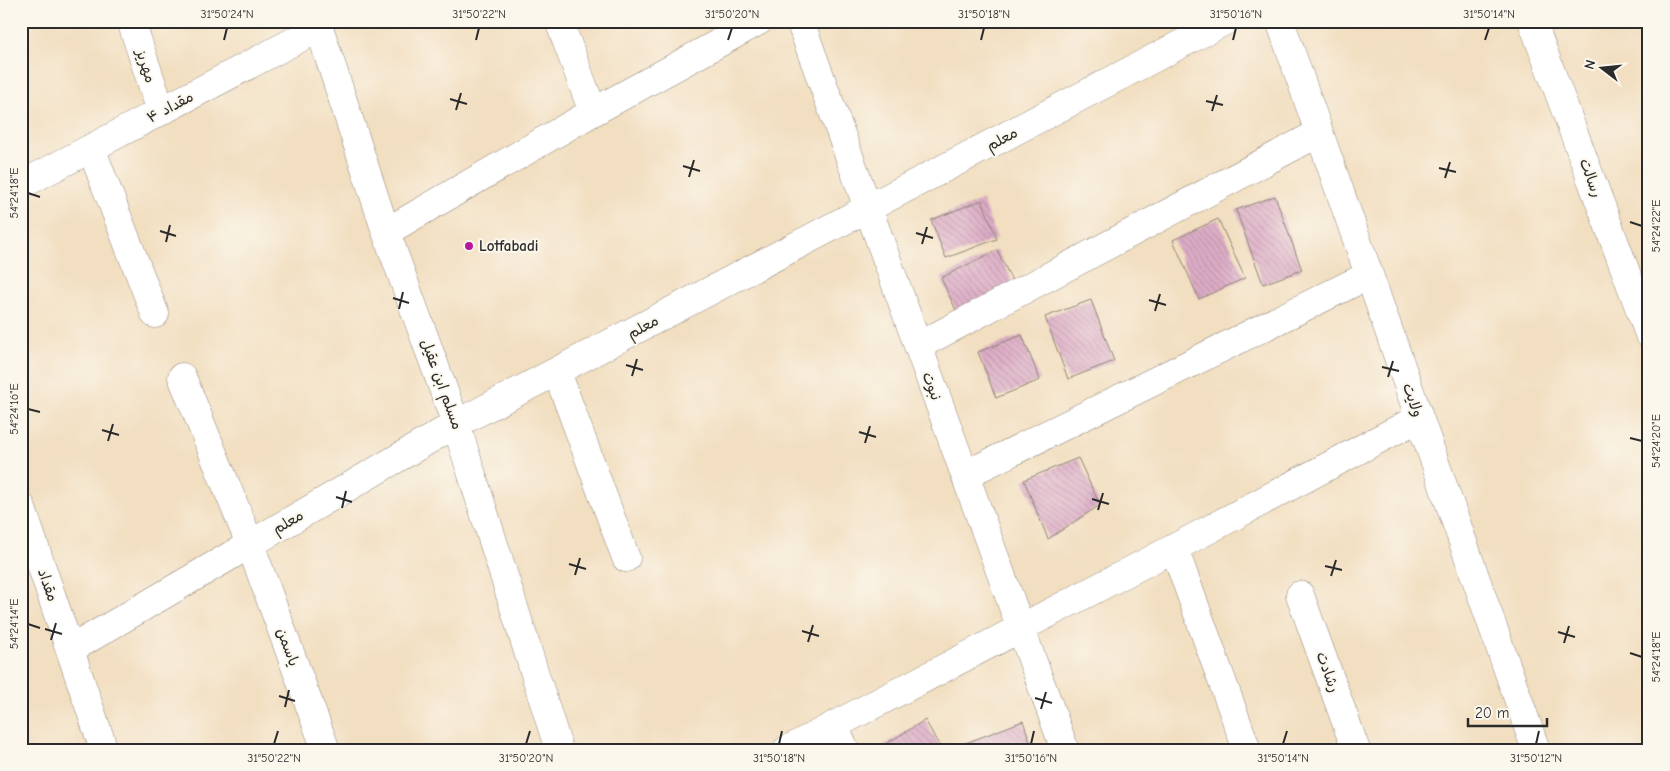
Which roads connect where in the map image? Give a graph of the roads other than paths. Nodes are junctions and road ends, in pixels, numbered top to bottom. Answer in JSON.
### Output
{"nodes":[{"id":1,"x":131,"y":21,"type":"edge"},
{"id":2,"x":559,"y":21,"type":"edge"},
{"id":3,"x":758,"y":21,"type":"edge"},
{"id":4,"x":800,"y":21,"type":"edge"},
{"id":5,"x":1226,"y":21,"type":"edge"},
{"id":6,"x":1280,"y":21,"type":"edge"},
{"id":7,"x":1532,"y":21,"type":"edge"},
{"id":8,"x":318,"y":24,"type":"edge"},
{"id":9,"x":161,"y":112,"type":"junction"},
{"id":10,"x":593,"y":112,"type":"junction"},
{"id":11,"x":1319,"y":133,"type":"junction"},
{"id":12,"x":91,"y":148,"type":"junction"},
{"id":13,"x":21,"y":185,"type":"edge"},
{"id":14,"x":868,"y":209,"type":"junction"},
{"id":15,"x":386,"y":232,"type":"junction"},
{"id":16,"x":1369,"y":275,"type":"junction"},
{"id":17,"x":154,"y":314,"type":"dead end"},
{"id":18,"x":1649,"y":334,"type":"edge"},
{"id":19,"x":918,"y":346,"type":"junction"},
{"id":20,"x":557,"y":372,"type":"junction"},
{"id":21,"x":182,"y":377,"type":"dead end"},
{"id":22,"x":1419,"y":418,"type":"junction"},
{"id":23,"x":456,"y":424,"type":"junction"},
{"id":24,"x":965,"y":475,"type":"junction"},
{"id":25,"x":21,"y":506,"type":"edge"},
{"id":26,"x":250,"y":544,"type":"junction"},
{"id":27,"x":1174,"y":548,"type":"junction"},
{"id":28,"x":626,"y":558,"type":"dead end"},
{"id":29,"x":1300,"y":595,"type":"dead end"},
{"id":30,"x":1020,"y":628,"type":"junction"},
{"id":31,"x":70,"y":649,"type":"junction"},
{"id":32,"x":839,"y":738,"type":"edge"},
{"id":33,"x":104,"y":750,"type":"edge"},
{"id":34,"x":326,"y":750,"type":"edge"},
{"id":35,"x":559,"y":750,"type":"edge"},
{"id":36,"x":787,"y":750,"type":"edge"},
{"id":37,"x":1065,"y":750,"type":"edge"},
{"id":38,"x":1247,"y":750,"type":"edge"},
{"id":39,"x":1356,"y":750,"type":"edge"},
{"id":40,"x":1536,"y":750,"type":"edge"}],
"edges":[{"from":1,"to":9,"type":"street","name":"مهریز"},
{"from":2,"to":10,"type":"street"},
{"from":3,"to":10,"type":"street"},
{"from":4,"to":14,"type":"street","name":"نبوت"},
{"from":5,"to":14,"type":"street","name":"معلم"},
{"from":6,"to":11,"type":"street","name":"ولایت"},
{"from":7,"to":18,"type":"street","name":"رسالت"},
{"from":8,"to":9,"type":"street","name":"مقداد ۴"},
{"from":8,"to":15,"type":"street","name":"مسلم ابن عقیل"},
{"from":9,"to":12,"type":"street","name":"مقداد ۴"},
{"from":10,"to":15,"type":"street"},
{"from":11,"to":16,"type":"street","name":"ولایت"},
{"from":11,"to":19,"type":"street"},
{"from":12,"to":13,"type":"street","name":"مقداد ۴"},
{"from":12,"to":17,"type":"street"},
{"from":14,"to":19,"type":"street","name":"نبوت"},
{"from":14,"to":20,"type":"street","name":"معلم"},
{"from":15,"to":23,"type":"street","name":"مسلم ابن عقیل"},
{"from":16,"to":22,"type":"street","name":"ولایت"},
{"from":16,"to":24,"type":"street"},
{"from":19,"to":24,"type":"street","name":"نبوت"},
{"from":20,"to":23,"type":"street","name":"معلم"},
{"from":20,"to":28,"type":"street"},
{"from":21,"to":26,"type":"street","name":"یاسمن"},
{"from":22,"to":27,"type":"street"},
{"from":22,"to":40,"type":"street","name":"ولایت"},
{"from":23,"to":26,"type":"street","name":"معلم"},
{"from":23,"to":35,"type":"street","name":"مسلم ابن عقیل"},
{"from":24,"to":30,"type":"street","name":"نبوت"},
{"from":25,"to":31,"type":"street","name":"مقداد"},
{"from":26,"to":31,"type":"street","name":"معلم"},
{"from":26,"to":34,"type":"street","name":"یاسمن"},
{"from":27,"to":30,"type":"street"},
{"from":27,"to":38,"type":"street"},
{"from":29,"to":39,"type":"street","name":"رشادت"},
{"from":30,"to":32,"type":"street"},
{"from":30,"to":37,"type":"street","name":"نبوت"},
{"from":31,"to":33,"type":"street","name":"مقداد"},
{"from":32,"to":36,"type":"street"}]}
